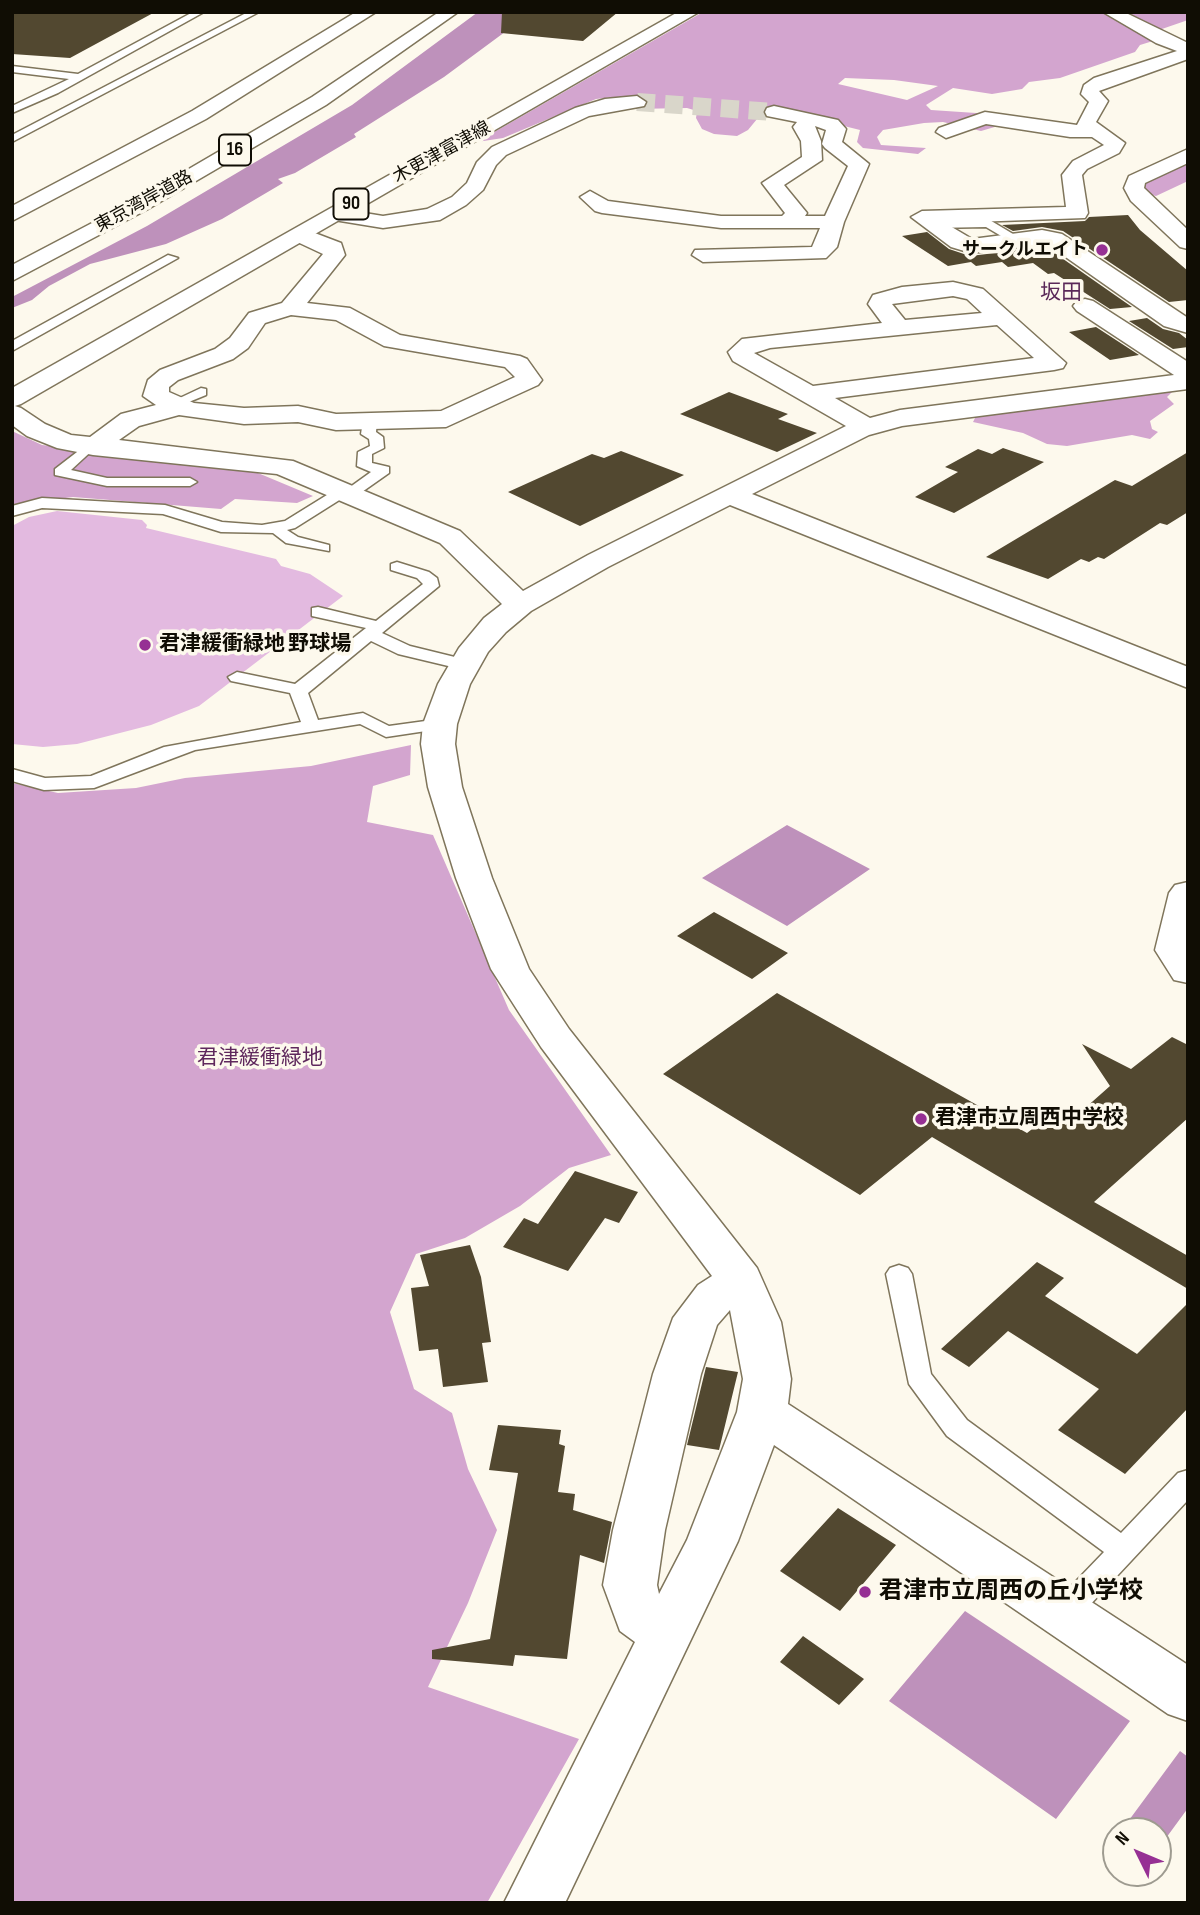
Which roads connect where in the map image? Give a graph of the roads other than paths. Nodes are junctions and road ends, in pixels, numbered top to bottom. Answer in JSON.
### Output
{"nodes":[{"id":1,"x":200,"y":12,"type":"edge"},
{"id":2,"x":255,"y":12,"type":"edge"},
{"id":3,"x":368,"y":12,"type":"edge"},
{"id":4,"x":450,"y":12,"type":"edge"},
{"id":5,"x":691,"y":12,"type":"edge"},
{"id":6,"x":1111,"y":12,"type":"edge"},
{"id":7,"x":1188,"y":51,"type":"edge"},
{"id":8,"x":12,"y":69,"type":"edge"},
{"id":9,"x":80,"y":77,"type":"junction"},
{"id":10,"x":637,"y":103,"type":"tunnel mouth"},
{"id":11,"x":1067,"y":106,"type":"dead end"},
{"id":12,"x":12,"y":110,"type":"edge"},
{"id":13,"x":774,"y":112,"type":"tunnel mouth"},
{"id":14,"x":813,"y":118,"type":"junction"},
{"id":15,"x":1094,"y":120,"type":"junction"},
{"id":16,"x":946,"y":132,"type":"dead end"},
{"id":17,"x":12,"y":139,"type":"edge"},
{"id":18,"x":1188,"y":155,"type":"edge"},
{"id":19,"x":590,"y":197,"type":"dead end"},
{"id":20,"x":334,"y":214,"type":"junction"},
{"id":21,"x":12,"y":215,"type":"edge"},
{"id":22,"x":788,"y":222,"type":"junction"},
{"id":23,"x":832,"y":222,"type":"junction"},
{"id":24,"x":299,"y":234,"type":"junction"},
{"id":25,"x":1188,"y":242,"type":"edge"},
{"id":26,"x":703,"y":255,"type":"dead end"},
{"id":27,"x":172,"y":258,"type":"dead end"},
{"id":28,"x":12,"y":274,"type":"edge"},
{"id":29,"x":1085,"y":306,"type":"dead end"},
{"id":30,"x":290,"y":308,"type":"junction"},
{"id":31,"x":1001,"y":318,"type":"junction"},
{"id":32,"x":1188,"y":326,"type":"edge"},
{"id":33,"x":900,"y":328,"type":"junction"},
{"id":34,"x":12,"y":347,"type":"edge"},
{"id":35,"x":729,"y":373,"type":"dead end"},
{"id":36,"x":1188,"y":373,"type":"edge"},
{"id":37,"x":1188,"y":382,"type":"edge"},
{"id":38,"x":809,"y":394,"type":"junction"},
{"id":39,"x":12,"y":398,"type":"edge"},
{"id":40,"x":185,"y":401,"type":"junction"},
{"id":41,"x":12,"y":413,"type":"edge"},
{"id":42,"x":370,"y":421,"type":"junction"},
{"id":43,"x":867,"y":427,"type":"junction"},
{"id":44,"x":842,"y":437,"type":"junction"},
{"id":45,"x":91,"y":446,"type":"junction"},
{"id":46,"x":171,"y":482,"type":"junction"},
{"id":47,"x":190,"y":482,"type":"dead end"},
{"id":48,"x":343,"y":495,"type":"junction"},
{"id":49,"x":729,"y":495,"type":"junction"},
{"id":50,"x":164,"y":510,"type":"junction"},
{"id":51,"x":12,"y":511,"type":"edge"},
{"id":52,"x":278,"y":529,"type":"junction"},
{"id":53,"x":323,"y":548,"type":"dead end"},
{"id":54,"x":397,"y":567,"type":"dead end"},
{"id":55,"x":520,"y":605,"type":"junction"},
{"id":56,"x":318,"y":612,"type":"dead end"},
{"id":57,"x":373,"y":630,"type":"junction"},
{"id":58,"x":465,"y":665,"type":"junction"},
{"id":59,"x":237,"y":677,"type":"dead end"},
{"id":60,"x":1188,"y":678,"type":"edge"},
{"id":61,"x":300,"y":690,"type":"junction"},
{"id":62,"x":440,"y":724,"type":"junction"},
{"id":63,"x":312,"y":727,"type":"junction"},
{"id":64,"x":12,"y":775,"type":"edge"},
{"id":65,"x":1188,"y":893,"type":"edge"},
{"id":66,"x":1188,"y":971,"type":"edge"},
{"id":67,"x":899,"y":1274,"type":"dead end"},
{"id":68,"x":741,"y":1280,"type":"junction"},
{"id":69,"x":762,"y":1412,"type":"junction"},
{"id":70,"x":1188,"y":1481,"type":"edge"},
{"id":71,"x":1123,"y":1550,"type":"junction"},
{"id":72,"x":1064,"y":1613,"type":"junction"},
{"id":73,"x":667,"y":1635,"type":"junction"},
{"id":74,"x":1188,"y":1696,"type":"edge"},
{"id":75,"x":534,"y":1903,"type":"edge"}],
"edges":[{"from":1,"to":9,"type":"lane"},
{"from":2,"to":17,"type":"lane"},
{"from":3,"to":21,"type":"main road","number":"16"},
{"from":4,"to":28,"type":"main road","name":"東京湾岸道路","number":"16"},
{"from":5,"to":20,"type":"main road","name":"木更津富津線","number":"90"},
{"from":6,"to":7,"type":"main road"},
{"from":7,"to":15,"type":"main road"},
{"from":8,"to":9,"type":"lane"},
{"from":9,"to":12,"type":"lane"},
{"from":10,"to":20,"type":"main road"},
{"from":11,"to":15,"type":"main road"},
{"from":13,"to":14,"type":"main road"},
{"from":14,"to":22,"type":"main road"},
{"from":14,"to":23,"type":"main road"},
{"from":15,"to":16,"type":"main road"},
{"from":15,"to":32,"type":"main road"},
{"from":18,"to":25,"type":"main road"},
{"from":19,"to":22,"type":"main road"},
{"from":20,"to":24,"type":"main road","name":"木更津富津線","number":"90"},
{"from":22,"to":23,"type":"main road"},
{"from":23,"to":26,"type":"main road"},
{"from":24,"to":30,"type":"main road"},
{"from":24,"to":39,"type":"main road","name":"木更津富津線","number":"90"},
{"from":27,"to":34,"type":"lane"},
{"from":29,"to":36,"type":"main road"},
{"from":30,"to":40,"type":"main road"},
{"from":30,"to":42,"type":"main road"},
{"from":31,"to":33,"type":"main road"},
{"from":31,"to":33,"type":"main road"},
{"from":31,"to":38,"type":"main road"},
{"from":33,"to":38,"type":"main road"},
{"from":35,"to":44,"type":"main road"},
{"from":37,"to":43,"type":"main road"},
{"from":38,"to":43,"type":"main road"},
{"from":40,"to":42,"type":"main road"},
{"from":40,"to":45,"type":"main road"},
{"from":41,"to":45,"type":"main road"},
{"from":42,"to":48,"type":"lane"},
{"from":43,"to":44,"type":"main road"},
{"from":44,"to":49,"type":"main road"},
{"from":45,"to":46,"type":"lane"},
{"from":45,"to":48,"type":"main road"},
{"from":46,"to":47,"type":"lane"},
{"from":46,"to":50,"type":"lane"},
{"from":48,"to":52,"type":"lane"},
{"from":48,"to":55,"type":"main road"},
{"from":49,"to":55,"type":"main road"},
{"from":49,"to":60,"type":"main road"},
{"from":50,"to":51,"type":"lane"},
{"from":50,"to":52,"type":"lane"},
{"from":52,"to":53,"type":"lane"},
{"from":54,"to":57,"type":"lane"},
{"from":55,"to":58,"type":"main road"},
{"from":56,"to":57,"type":"lane"},
{"from":57,"to":58,"type":"lane"},
{"from":57,"to":61,"type":"lane"},
{"from":58,"to":62,"type":"main road"},
{"from":59,"to":61,"type":"lane"},
{"from":61,"to":63,"type":"lane"},
{"from":62,"to":63,"type":"lane"},
{"from":62,"to":68,"type":"main road"},
{"from":63,"to":64,"type":"lane"},
{"from":65,"to":66,"type":"main road"},
{"from":67,"to":71,"type":"lane"},
{"from":68,"to":69,"type":"main road"},
{"from":68,"to":73,"type":"main road"},
{"from":69,"to":72,"type":"main road"},
{"from":69,"to":73,"type":"main road"},
{"from":70,"to":71,"type":"lane"},
{"from":71,"to":72,"type":"lane"},
{"from":72,"to":74,"type":"main road"},
{"from":73,"to":75,"type":"main road"}]}
